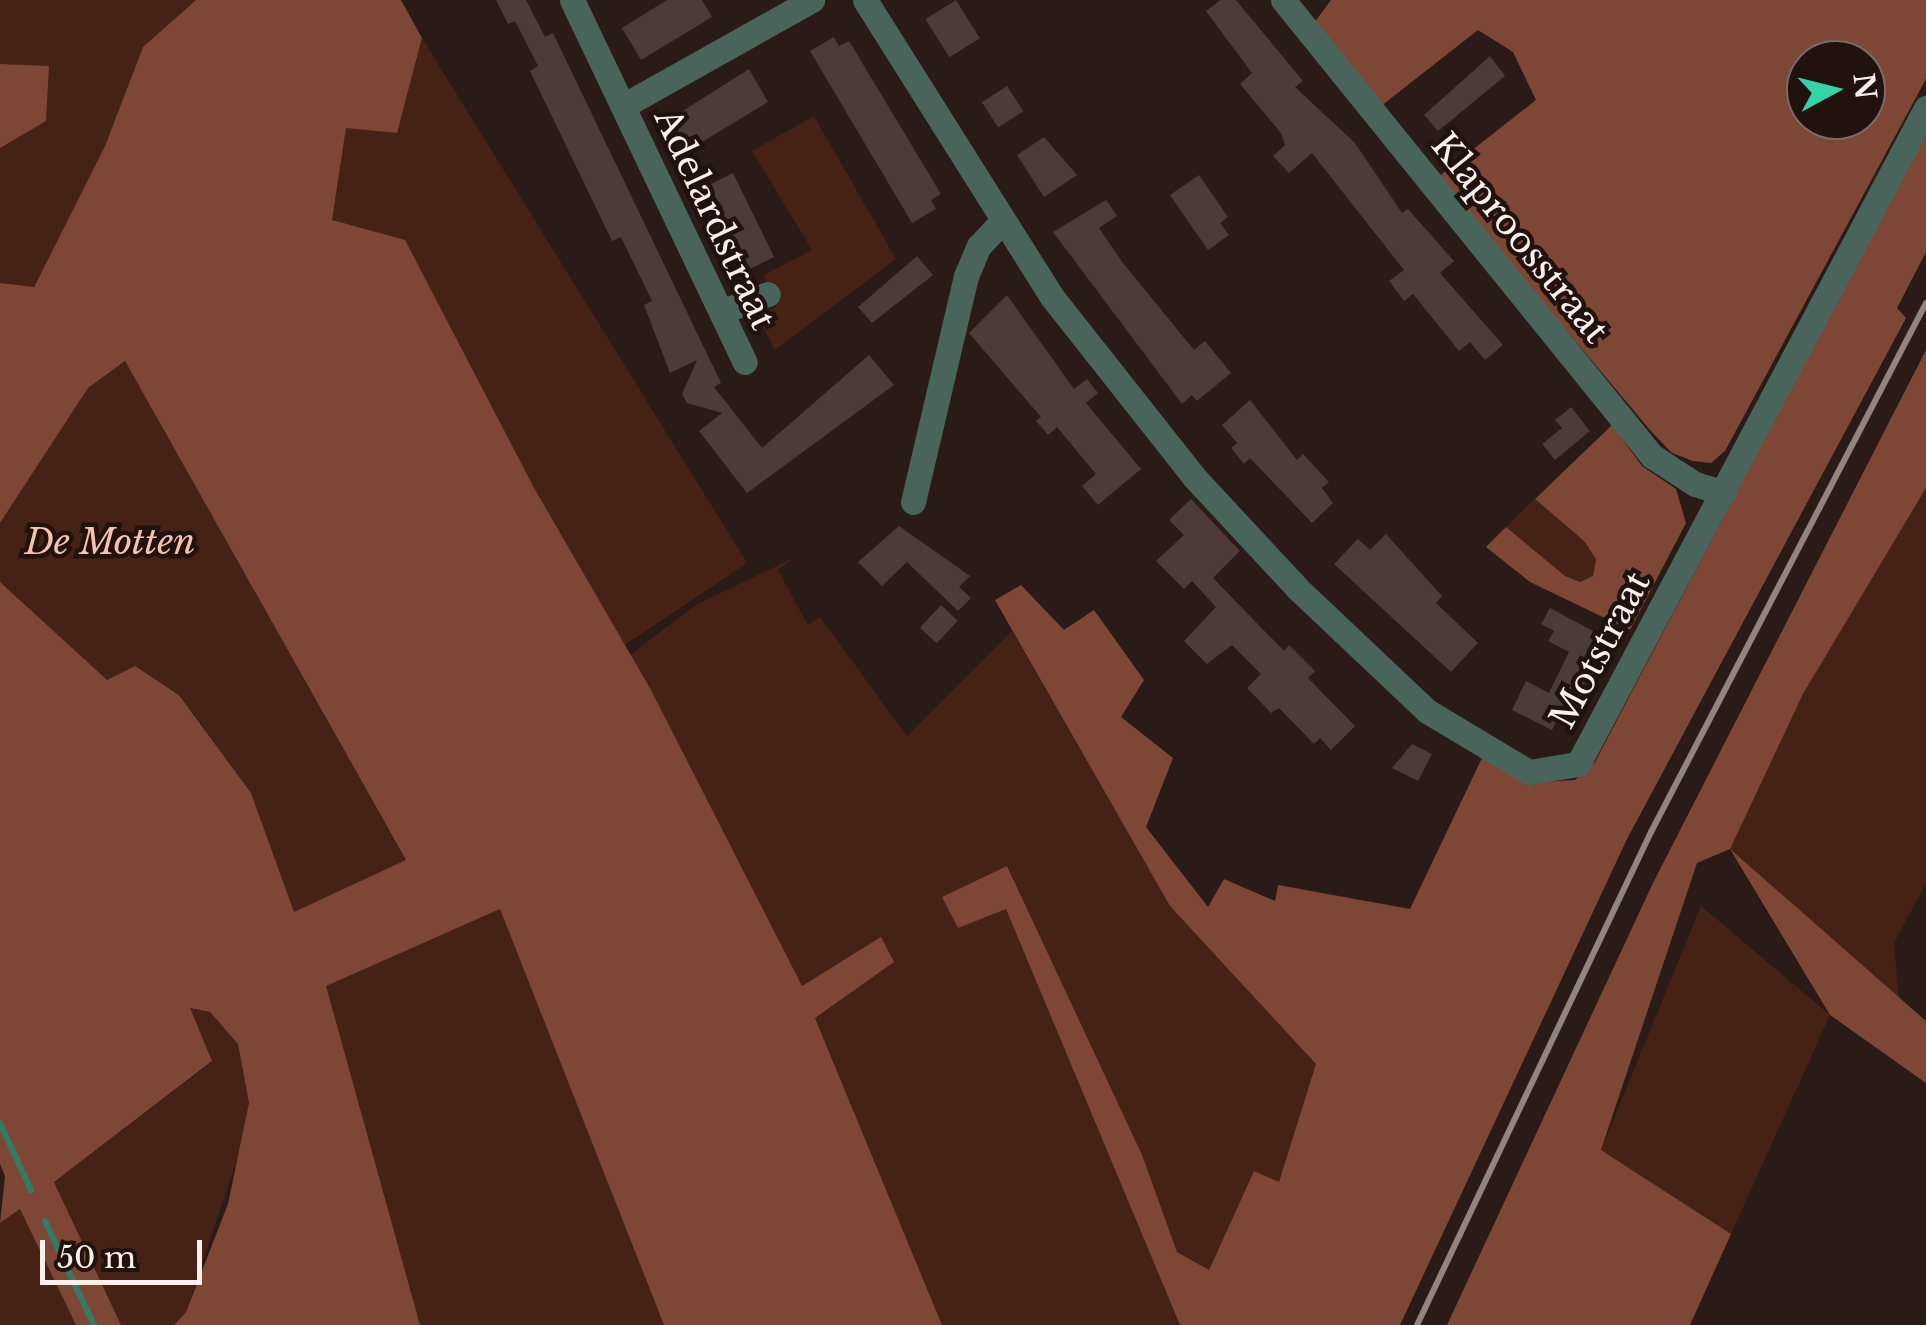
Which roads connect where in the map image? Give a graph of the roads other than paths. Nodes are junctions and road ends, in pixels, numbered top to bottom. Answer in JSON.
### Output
{"nodes":[{"id":1,"x":572,"y":0,"type":"edge"},
{"id":2,"x":812,"y":0,"type":"edge"},
{"id":3,"x":865,"y":0,"type":"edge"},
{"id":4,"x":1283,"y":0,"type":"edge"},
{"id":5,"x":623,"y":106,"type":"junction"},
{"id":6,"x":1926,"y":108,"type":"edge"},
{"id":7,"x":1000,"y":222,"type":"junction"},
{"id":8,"x":768,"y":294,"type":"dead end"},
{"id":9,"x":721,"y":312,"type":"junction"},
{"id":10,"x":744,"y":362,"type":"dead end"},
{"id":11,"x":1724,"y":492,"type":"junction"},
{"id":12,"x":913,"y":502,"type":"dead end"}],
"edges":[{"from":1,"to":5,"type":"street","name":"Adelardstraat"},
{"from":2,"to":5,"type":"street","name":"Adelardstraat"},
{"from":3,"to":7,"type":"street","name":"Motstraat"},
{"from":4,"to":11,"type":"street","name":"Klaproosstraat"},
{"from":5,"to":9,"type":"street","name":"Adelardstraat"},
{"from":6,"to":11,"type":"street","name":"Motstraat"},
{"from":7,"to":11,"type":"street","name":"Motstraat"},
{"from":7,"to":12,"type":"street"},
{"from":8,"to":9,"type":"street"},
{"from":9,"to":10,"type":"street","name":"Adelardstraat"}]}
